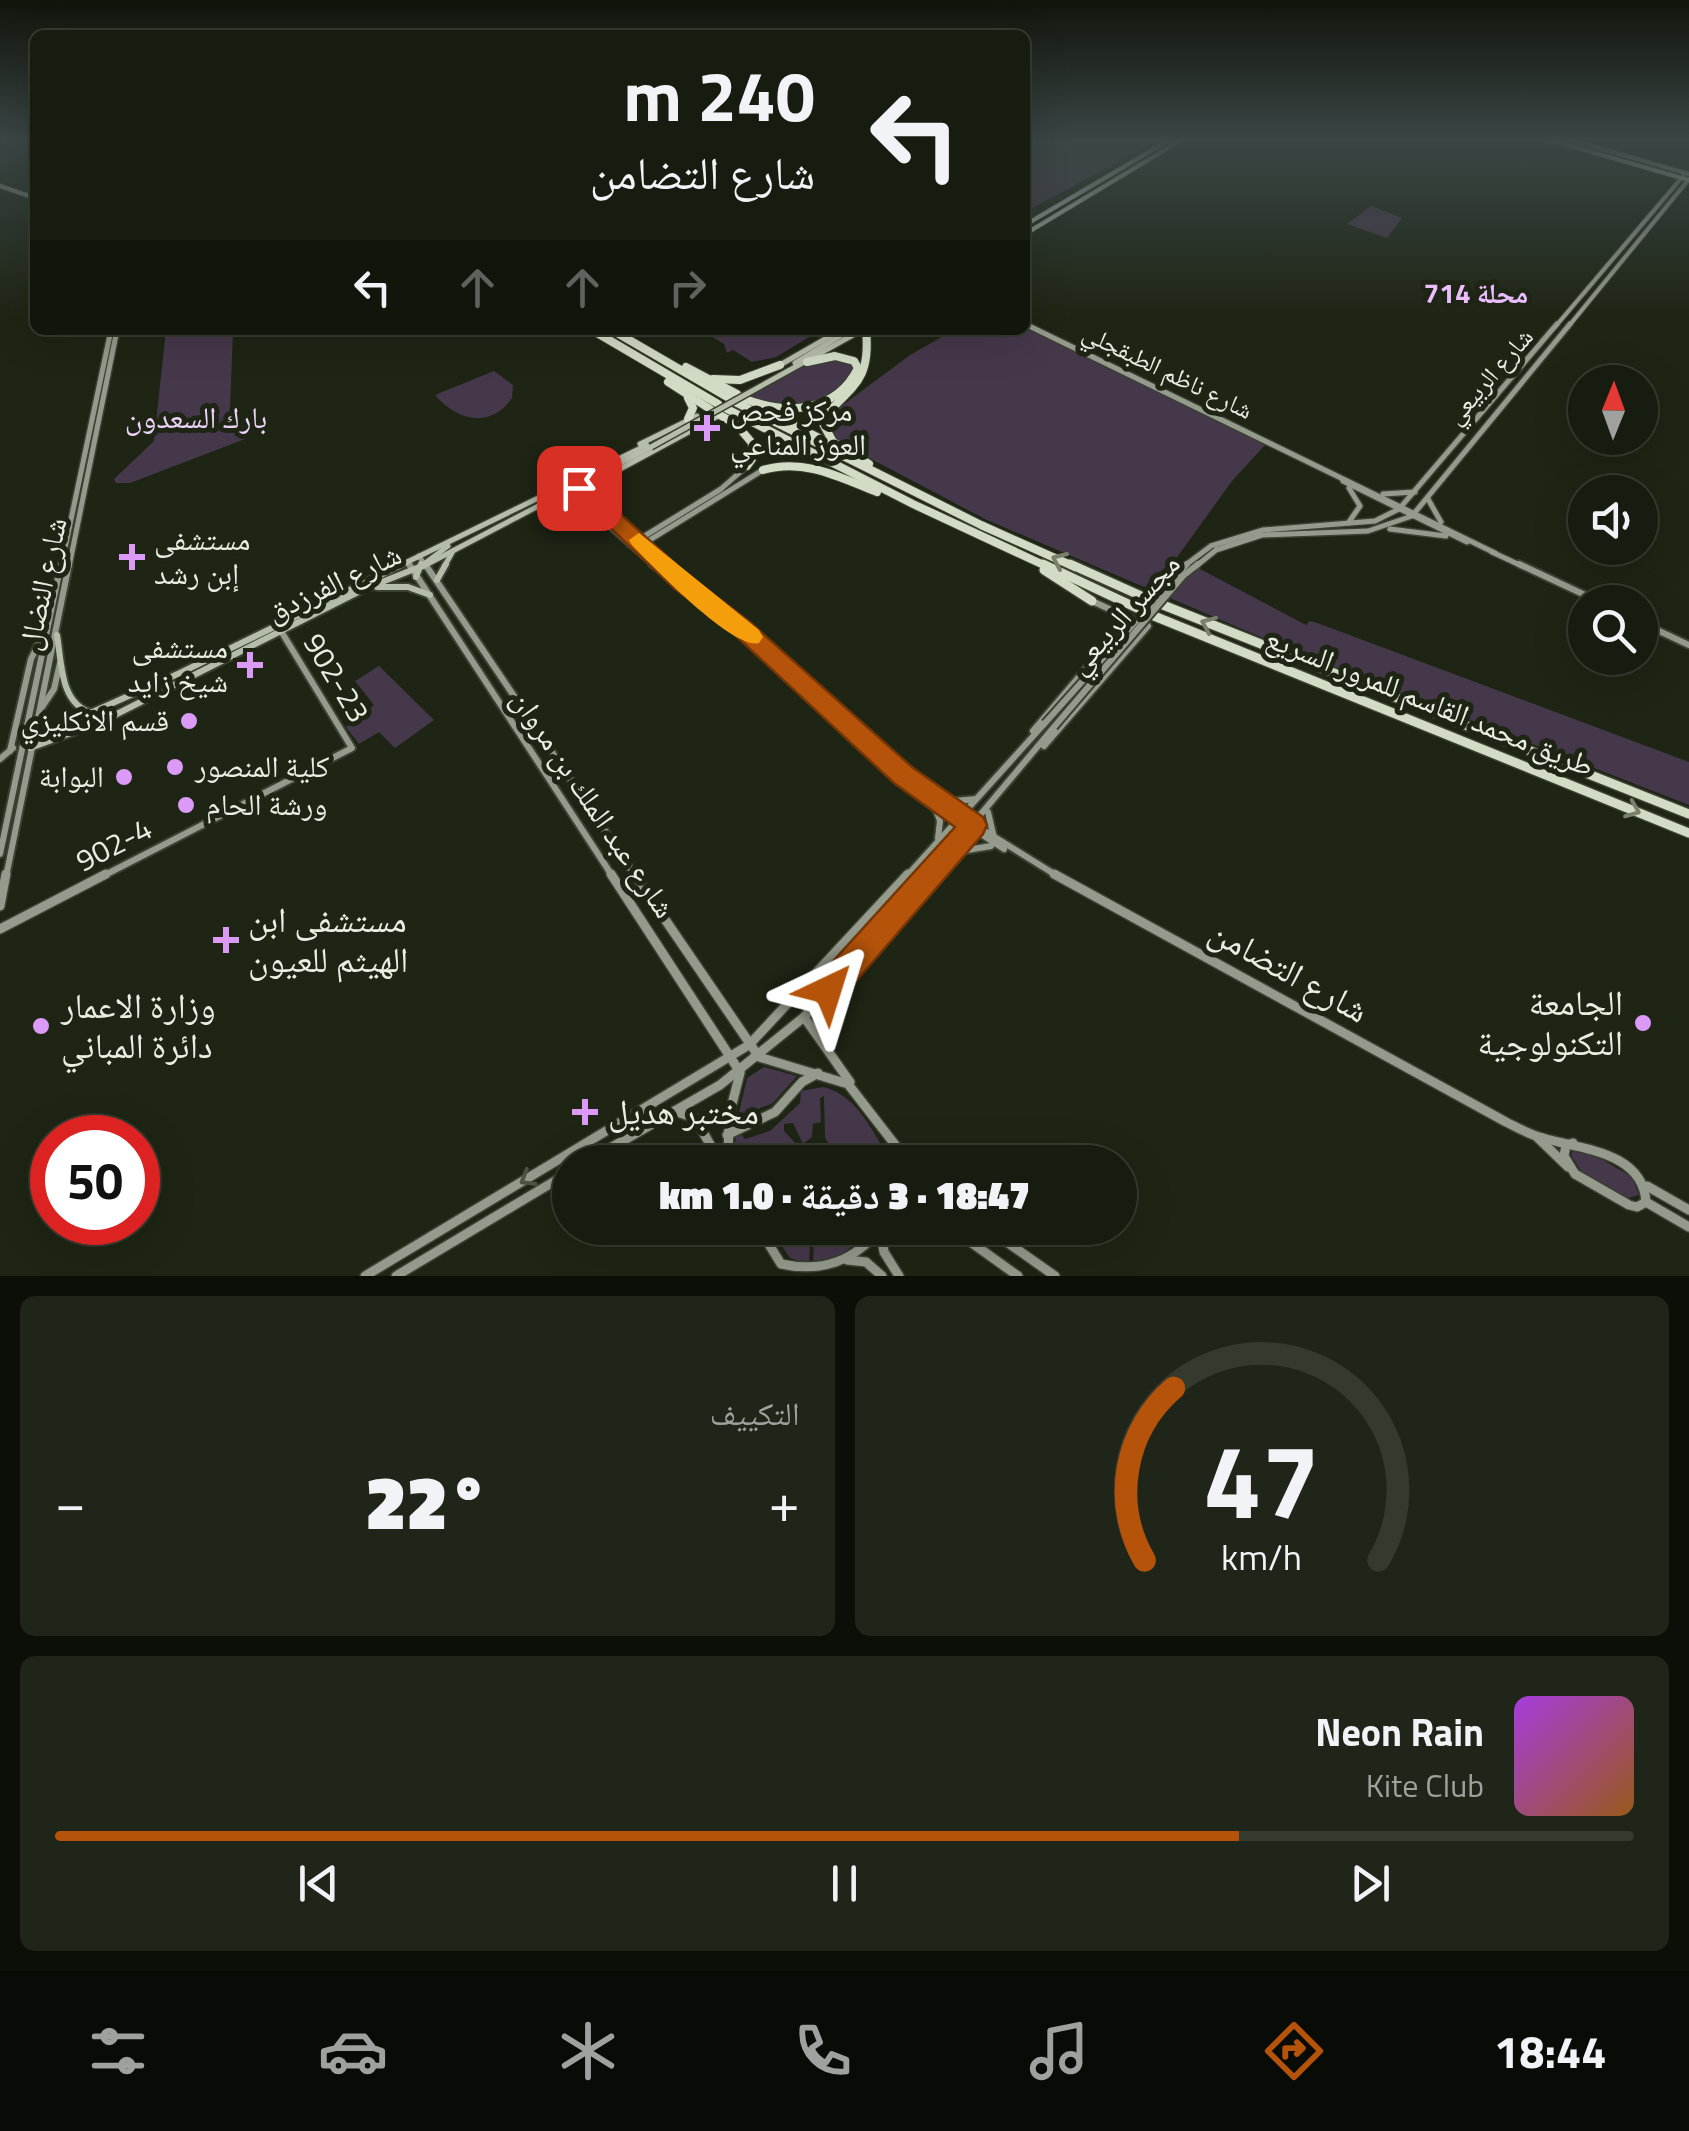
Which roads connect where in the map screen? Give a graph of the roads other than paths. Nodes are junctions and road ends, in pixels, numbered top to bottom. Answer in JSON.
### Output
{"nodes":[{"id":1,"x":1068,"y":199,"type":"edge"},
{"id":2,"x":1084,"y":199,"type":"edge"},
{"id":3,"x":1670,"y":199,"type":"edge"},
{"id":4,"x":1672,"y":199,"type":"edge"},
{"id":5,"x":1030,"y":220,"type":"edge"},
{"id":6,"x":1030,"y":231,"type":"edge"},
{"id":7,"x":1596,"y":281,"type":"junction"},
{"id":8,"x":1604,"y":284,"type":"junction"},
{"id":9,"x":1030,"y":326,"type":"edge"},
{"id":10,"x":113,"y":335,"type":"edge"},
{"id":11,"x":113,"y":335,"type":"edge"},
{"id":12,"x":600,"y":335,"type":"edge"},
{"id":13,"x":835,"y":335,"type":"edge"},
{"id":14,"x":842,"y":335,"type":"edge"},
{"id":15,"x":855,"y":335,"type":"edge"},
{"id":16,"x":865,"y":335,"type":"edge"},
{"id":17,"x":623,"y":336,"type":"joint"},
{"id":18,"x":613,"y":343,"type":"junction"},
{"id":19,"x":1528,"y":360,"type":"junction"},
{"id":20,"x":807,"y":362,"type":"junction"},
{"id":21,"x":1536,"y":364,"type":"junction"},
{"id":22,"x":784,"y":369,"type":"junction"},
{"id":23,"x":706,"y":377,"type":"junction"},
{"id":24,"x":675,"y":386,"type":"junction"},
{"id":25,"x":724,"y":408,"type":"junction"},
{"id":26,"x":692,"y":417,"type":"joint"},
{"id":27,"x":649,"y":445,"type":"joint"},
{"id":28,"x":845,"y":451,"type":"junction"},
{"id":29,"x":1294,"y":454,"type":"junction"},
{"id":30,"x":747,"y":466,"type":"joint"},
{"id":31,"x":763,"y":470,"type":"joint"},
{"id":32,"x":1340,"y":480,"type":"junction"},
{"id":33,"x":574,"y":487,"type":"junction"},
{"id":34,"x":1416,"y":491,"type":"junction"},
{"id":35,"x":1377,"y":493,"type":"junction"},
{"id":36,"x":1428,"y":498,"type":"junction"},
{"id":37,"x":913,"y":504,"type":"junction"},
{"id":38,"x":1401,"y":508,"type":"junction"},
{"id":39,"x":1414,"y":514,"type":"junction"},
{"id":40,"x":1346,"y":524,"type":"junction"},
{"id":41,"x":981,"y":525,"type":"junction"},
{"id":42,"x":1450,"y":529,"type":"junction"},
{"id":43,"x":1368,"y":531,"type":"junction"},
{"id":44,"x":1460,"y":539,"type":"junction"},
{"id":45,"x":641,"y":542,"type":"junction"},
{"id":46,"x":456,"y":546,"type":"junction"},
{"id":47,"x":632,"y":547,"type":"junction"},
{"id":48,"x":1214,"y":548,"type":"junction"},
{"id":49,"x":1495,"y":553,"type":"junction"},
{"id":50,"x":408,"y":562,"type":"joint"},
{"id":51,"x":1035,"y":562,"type":"junction"},
{"id":52,"x":420,"y":567,"type":"junction"},
{"id":53,"x":668,"y":572,"type":"junction"},
{"id":54,"x":437,"y":580,"type":"junction"},
{"id":55,"x":1568,"y":587,"type":"edge"},
{"id":56,"x":366,"y":588,"type":"junction"},
{"id":57,"x":430,"y":595,"type":"junction"},
{"id":58,"x":1148,"y":599,"type":"dead end"},
{"id":59,"x":1092,"y":601,"type":"joint"},
{"id":60,"x":1162,"y":605,"type":"dead end"},
{"id":61,"x":1139,"y":609,"type":"dead end"},
{"id":62,"x":51,"y":622,"type":"junction"},
{"id":63,"x":1149,"y":622,"type":"joint"},
{"id":64,"x":1658,"y":630,"type":"edge"},
{"id":65,"x":281,"y":631,"type":"junction"},
{"id":66,"x":57,"y":635,"type":"junction"},
{"id":67,"x":1689,"y":645,"type":"edge"},
{"id":68,"x":479,"y":647,"type":"junction"},
{"id":69,"x":466,"y":654,"type":"junction"},
{"id":70,"x":61,"y":659,"type":"junction"},
{"id":71,"x":34,"y":692,"type":"junction"},
{"id":72,"x":23,"y":695,"type":"junction"},
{"id":73,"x":513,"y":697,"type":"junction"},
{"id":74,"x":499,"y":704,"type":"junction"},
{"id":75,"x":39,"y":712,"type":"junction"},
{"id":76,"x":93,"y":714,"type":"junction"},
{"id":77,"x":1050,"y":725,"type":"junction"},
{"id":78,"x":26,"y":745,"type":"junction"},
{"id":79,"x":352,"y":748,"type":"joint"},
{"id":80,"x":10,"y":750,"type":"junction"},
{"id":81,"x":1016,"y":754,"type":"junction"},
{"id":82,"x":0,"y":759,"type":"edge"},
{"id":83,"x":1028,"y":760,"type":"junction"},
{"id":84,"x":977,"y":799,"type":"junction"},
{"id":85,"x":937,"y":803,"type":"junction"},
{"id":86,"x":990,"y":808,"type":"junction"},
{"id":87,"x":1689,"y":814,"type":"edge"},
{"id":88,"x":959,"y":819,"type":"junction"},
{"id":89,"x":971,"y":828,"type":"junction"},
{"id":90,"x":1689,"y":833,"type":"edge"},
{"id":91,"x":936,"y":844,"type":"junction"},
{"id":92,"x":996,"y":844,"type":"junction"},
{"id":93,"x":0,"y":854,"type":"edge"},
{"id":94,"x":948,"y":854,"type":"junction"},
{"id":95,"x":628,"y":864,"type":"junction"},
{"id":96,"x":611,"y":873,"type":"junction"},
{"id":97,"x":636,"y":876,"type":"junction"},
{"id":98,"x":620,"y":886,"type":"junction"},
{"id":99,"x":0,"y":906,"type":"edge"},
{"id":100,"x":0,"y":929,"type":"edge"},
{"id":101,"x":804,"y":1017,"type":"junction"},
{"id":102,"x":748,"y":1045,"type":"junction"},
{"id":103,"x":731,"y":1057,"type":"junction"},
{"id":104,"x":759,"y":1058,"type":"junction"},
{"id":105,"x":740,"y":1072,"type":"junction"},
{"id":106,"x":820,"y":1072,"type":"junction"},
{"id":107,"x":857,"y":1091,"type":"junction"},
{"id":108,"x":668,"y":1112,"type":"junction"},
{"id":109,"x":728,"y":1135,"type":"junction"},
{"id":110,"x":1536,"y":1136,"type":"junction"},
{"id":111,"x":1573,"y":1142,"type":"junction"},
{"id":112,"x":614,"y":1145,"type":"edge"},
{"id":113,"x":710,"y":1145,"type":"edge"},
{"id":114,"x":728,"y":1145,"type":"edge"},
{"id":115,"x":895,"y":1145,"type":"edge"},
{"id":116,"x":1573,"y":1172,"type":"junction"},
{"id":117,"x":552,"y":1183,"type":"edge"},
{"id":118,"x":1643,"y":1184,"type":"junction"},
{"id":119,"x":1646,"y":1202,"type":"junction"},
{"id":120,"x":1689,"y":1210,"type":"edge"},
{"id":121,"x":1689,"y":1227,"type":"edge"},
{"id":122,"x":769,"y":1245,"type":"edge"},
{"id":123,"x":863,"y":1245,"type":"edge"},
{"id":124,"x":883,"y":1245,"type":"edge"},
{"id":125,"x":975,"y":1245,"type":"edge"},
{"id":126,"x":1011,"y":1245,"type":"edge"},
{"id":127,"x":846,"y":1260,"type":"junction"},
{"id":128,"x":781,"y":1264,"type":"junction"},
{"id":129,"x":829,"y":1272,"type":"edge"},
{"id":130,"x":366,"y":1276,"type":"edge"},
{"id":131,"x":396,"y":1276,"type":"edge"},
{"id":132,"x":789,"y":1276,"type":"edge"},
{"id":133,"x":882,"y":1276,"type":"edge"},
{"id":134,"x":899,"y":1276,"type":"edge"},
{"id":135,"x":1018,"y":1276,"type":"edge"},
{"id":136,"x":1054,"y":1276,"type":"edge"}],
"edges":[{"from":1,"to":5,"type":"main road"},
{"from":2,"to":6,"type":"main road"},
{"from":3,"to":7,"type":"street","name":"شارع الربيعي"},
{"from":4,"to":8,"type":"street","name":"شارع الربيعي"},
{"from":7,"to":8,"type":"street"},
{"from":7,"to":19,"type":"street","name":"شارع الربيعي"},
{"from":8,"to":21,"type":"street","name":"شارع الربيعي"},
{"from":9,"to":29,"type":"street","name":"شارع ناظم الطبقجلي"},
{"from":10,"to":62,"type":"street","name":"شارع النضال"},
{"from":11,"to":66,"type":"street","name":"شارع النضال"},
{"from":12,"to":18,"type":"highway"},
{"from":13,"to":22,"type":"main road"},
{"from":14,"to":22,"type":"main road"},
{"from":15,"to":20,"type":"main road"},
{"from":16,"to":28,"type":"highway"},
{"from":17,"to":23,"type":"highway"},
{"from":17,"to":25,"type":"highway"},
{"from":18,"to":24,"type":"highway"},
{"from":18,"to":25,"type":"highway"},
{"from":19,"to":21,"type":"street"},
{"from":19,"to":34,"type":"street","name":"شارع الربيعي"},
{"from":20,"to":22,"type":"main road"},
{"from":20,"to":25,"type":"highway"},
{"from":21,"to":36,"type":"street","name":"شارع الربيعي"},
{"from":22,"to":23,"type":"highway"},
{"from":22,"to":27,"type":"main road","bridge":true},
{"from":23,"to":25,"type":"highway"},
{"from":24,"to":25,"type":"highway"},
{"from":24,"to":26,"type":"highway"},
{"from":25,"to":28,"type":"highway"},
{"from":25,"to":30,"type":"highway"},
{"from":25,"to":33,"type":"main road"},
{"from":25,"to":37,"type":"highway"},
{"from":25,"to":41,"type":"highway"},
{"from":26,"to":33,"type":"main road"},
{"from":27,"to":33,"type":"main road","name":"شارع الفرزدق"},
{"from":28,"to":41,"type":"highway"},
{"from":29,"to":32,"type":"street","name":"شارع ناظم الطبقجلي"},
{"from":29,"to":35,"type":"street","name":"شارع ناظم الطبقجلي"},
{"from":30,"to":45,"type":"street"},
{"from":31,"to":37,"type":"highway"},
{"from":31,"to":45,"type":"street"},
{"from":32,"to":38,"type":"street","name":"شارع ناظم الطبقجلي"},
{"from":32,"to":40,"type":"street"},
{"from":33,"to":45,"type":"street","name":"شارع التضامن"},
{"from":33,"to":46,"type":"main road","name":"شارع الفرزدق"},
{"from":33,"to":47,"type":"street","name":"شارع التضامن"},
{"from":33,"to":52,"type":"main road","name":"شارع الفرزدق"},
{"from":34,"to":35,"type":"street"},
{"from":34,"to":38,"type":"street","name":"شارع الربيعي"},
{"from":35,"to":38,"type":"street","name":"شارع ناظم الطبقجلي"},
{"from":36,"to":39,"type":"street","name":"شارع الربيعي"},
{"from":36,"to":42,"type":"street"},
{"from":37,"to":51,"type":"highway"},
{"from":38,"to":39,"type":"street","name":"شارع ناظم الطبقجلي"},
{"from":38,"to":40,"type":"street","name":"مجسر الربيعي"},
{"from":39,"to":42,"type":"street","name":"شارع ناظم الطبقجلي"},
{"from":39,"to":43,"type":"street","name":"مجسر الربيعي"},
{"from":39,"to":44,"type":"street","name":"شارع ناظم الطبقجلي"},
{"from":40,"to":48,"type":"street","name":"مجسر الربيعي"},
{"from":58,"to":41,"type":"highway","one_way":true},
{"from":42,"to":49,"type":"street","name":"شارع ناظم الطبقجلي"},
{"from":43,"to":44,"type":"street"},
{"from":43,"to":48,"type":"street","name":"مجسر الربيعي"},
{"from":44,"to":49,"type":"street","name":"شارع ناظم الطبقجلي"},
{"from":45,"to":47,"type":"street"},
{"from":45,"to":53,"type":"street","name":"شارع التضامن"},
{"from":46,"to":52,"type":"main road","name":"شارع الفرزدق"},
{"from":46,"to":54,"type":"main road"},
{"from":47,"to":53,"type":"street","name":"شارع التضامن"},
{"from":48,"to":77,"type":"street","name":"مجسر الربيعي","bridge":true},
{"from":49,"to":55,"type":"street","name":"شارع ناظم الطبقجلي"},
{"from":50,"to":52,"type":"street","name":"شارع عبد الملك بن مروان"},
{"from":50,"to":76,"type":"main road","name":"شارع الفرزدق"},
{"from":51,"to":59,"type":"highway"},
{"from":51,"to":61,"type":"highway"},
{"from":52,"to":54,"type":"street","name":"شارع عبد الملك بن مروان"},
{"from":52,"to":56,"type":"main road","name":"شارع الفرزدق"},
{"from":52,"to":57,"type":"street","name":"شارع عبد الملك بن مروان"},
{"from":53,"to":85,"type":"street","name":"شارع التضامن"},
{"from":54,"to":68,"type":"street","name":"شارع عبد الملك بن مروان"},
{"from":56,"to":57,"type":"main road"},
{"from":56,"to":65,"type":"main road","name":"شارع الفرزدق"},
{"from":57,"to":69,"type":"street","name":"شارع عبد الملك بن مروان"},
{"from":59,"to":81,"type":"street"},
{"from":87,"to":60,"type":"highway","name":"طريق محمد القاسم للمرور السريع","one_way":true},
{"from":62,"to":71,"type":"street","name":"شارع النضال"},
{"from":62,"to":72,"type":"street"},
{"from":63,"to":83,"type":"street"},
{"from":63,"to":90,"type":"highway","name":"طريق محمد القاسم للمرور السريع","one_way":true},
{"from":64,"to":67,"type":"street"},
{"from":65,"to":78,"type":"main road","name":"شارع الفرزدق"},
{"from":65,"to":79,"type":"street","name":"902-23"},
{"from":66,"to":70,"type":"main road"},
{"from":66,"to":75,"type":"street","name":"شارع النضال"},
{"from":68,"to":69,"type":"street"},
{"from":68,"to":73,"type":"street","name":"شارع عبد الملك بن مروان"},
{"from":69,"to":74,"type":"street","name":"شارع عبد الملك بن مروان"},
{"from":70,"to":75,"type":"street"},
{"from":70,"to":76,"type":"main road"},
{"from":71,"to":72,"type":"street"},
{"from":71,"to":78,"type":"street","name":"شارع النضال"},
{"from":72,"to":80,"type":"street"},
{"from":73,"to":74,"type":"street"},
{"from":73,"to":95,"type":"street","name":"شارع عبد الملك بن مروان"},
{"from":74,"to":96,"type":"street","name":"شارع عبد الملك بن مروان"},
{"from":75,"to":78,"type":"street","name":"شارع النضال"},
{"from":76,"to":78,"type":"main road","name":"شارع الفرزدق"},
{"from":77,"to":81,"type":"street"},
{"from":77,"to":83,"type":"street"},
{"from":78,"to":80,"type":"street"},
{"from":78,"to":93,"type":"street","name":"شارع النضال"},
{"from":78,"to":99,"type":"street","name":"شارع النضال"},
{"from":79,"to":100,"type":"street","name":"902-4"},
{"from":80,"to":82,"type":"street"},
{"from":81,"to":84,"type":"street"},
{"from":83,"to":86,"type":"street"},
{"from":84,"to":85,"type":"street"},
{"from":84,"to":88,"type":"street"},
{"from":85,"to":88,"type":"street","name":"شارع التضامن"},
{"from":85,"to":91,"type":"street"},
{"from":86,"to":89,"type":"street"},
{"from":86,"to":92,"type":"street"},
{"from":88,"to":89,"type":"street","name":"شارع التضامن"},
{"from":88,"to":91,"type":"street"},
{"from":89,"to":92,"type":"street","name":"شارع التضامن"},
{"from":89,"to":94,"type":"street"},
{"from":91,"to":102,"type":"street"},
{"from":92,"to":94,"type":"street"},
{"from":92,"to":110,"type":"street","name":"شارع التضامن"},
{"from":94,"to":101,"type":"street"},
{"from":95,"to":96,"type":"street"},
{"from":95,"to":97,"type":"street","name":"شارع عبد الملك بن مروان"},
{"from":96,"to":98,"type":"street","name":"شارع عبد الملك بن مروان"},
{"from":97,"to":98,"type":"street"},
{"from":97,"to":102,"type":"street","name":"شارع عبد الملك بن مروان"},
{"from":98,"to":103,"type":"street","name":"شارع عبد الملك بن مروان"},
{"from":101,"to":104,"type":"street"},
{"from":101,"to":107,"type":"street"},
{"from":102,"to":103,"type":"street"},
{"from":102,"to":104,"type":"street","name":"شارع عبد الملك بن مروان"},
{"from":103,"to":105,"type":"street","name":"شارع عبد الملك بن مروان"},
{"from":103,"to":130,"type":"street","one_way":true},
{"from":104,"to":105,"type":"street"},
{"from":104,"to":106,"type":"street"},
{"from":105,"to":108,"type":"street"},
{"from":105,"to":109,"type":"street"},
{"from":106,"to":107,"type":"street"},
{"from":106,"to":109,"type":"street"},
{"from":107,"to":115,"type":"street"},
{"from":108,"to":112,"type":"street"},
{"from":108,"to":113,"type":"street"},
{"from":109,"to":114,"type":"street"},
{"from":110,"to":111,"type":"street","name":"شارع التضامن"},
{"from":110,"to":116,"type":"street","name":"شارع التضامن"},
{"from":111,"to":116,"type":"street"},
{"from":111,"to":118,"type":"street","name":"شارع التضامن"},
{"from":116,"to":119,"type":"street","name":"شارع التضامن"},
{"from":117,"to":131,"type":"street"},
{"from":118,"to":119,"type":"street"},
{"from":118,"to":120,"type":"street","name":"شارع التضامن"},
{"from":119,"to":121,"type":"street","name":"شارع التضامن"},
{"from":122,"to":128,"type":"street"},
{"from":123,"to":127,"type":"street"},
{"from":124,"to":134,"type":"street"},
{"from":125,"to":135,"type":"street"},
{"from":126,"to":136,"type":"street"},
{"from":127,"to":129,"type":"street"},
{"from":127,"to":133,"type":"street"},
{"from":128,"to":129,"type":"street"},
{"from":128,"to":132,"type":"street"}]}
